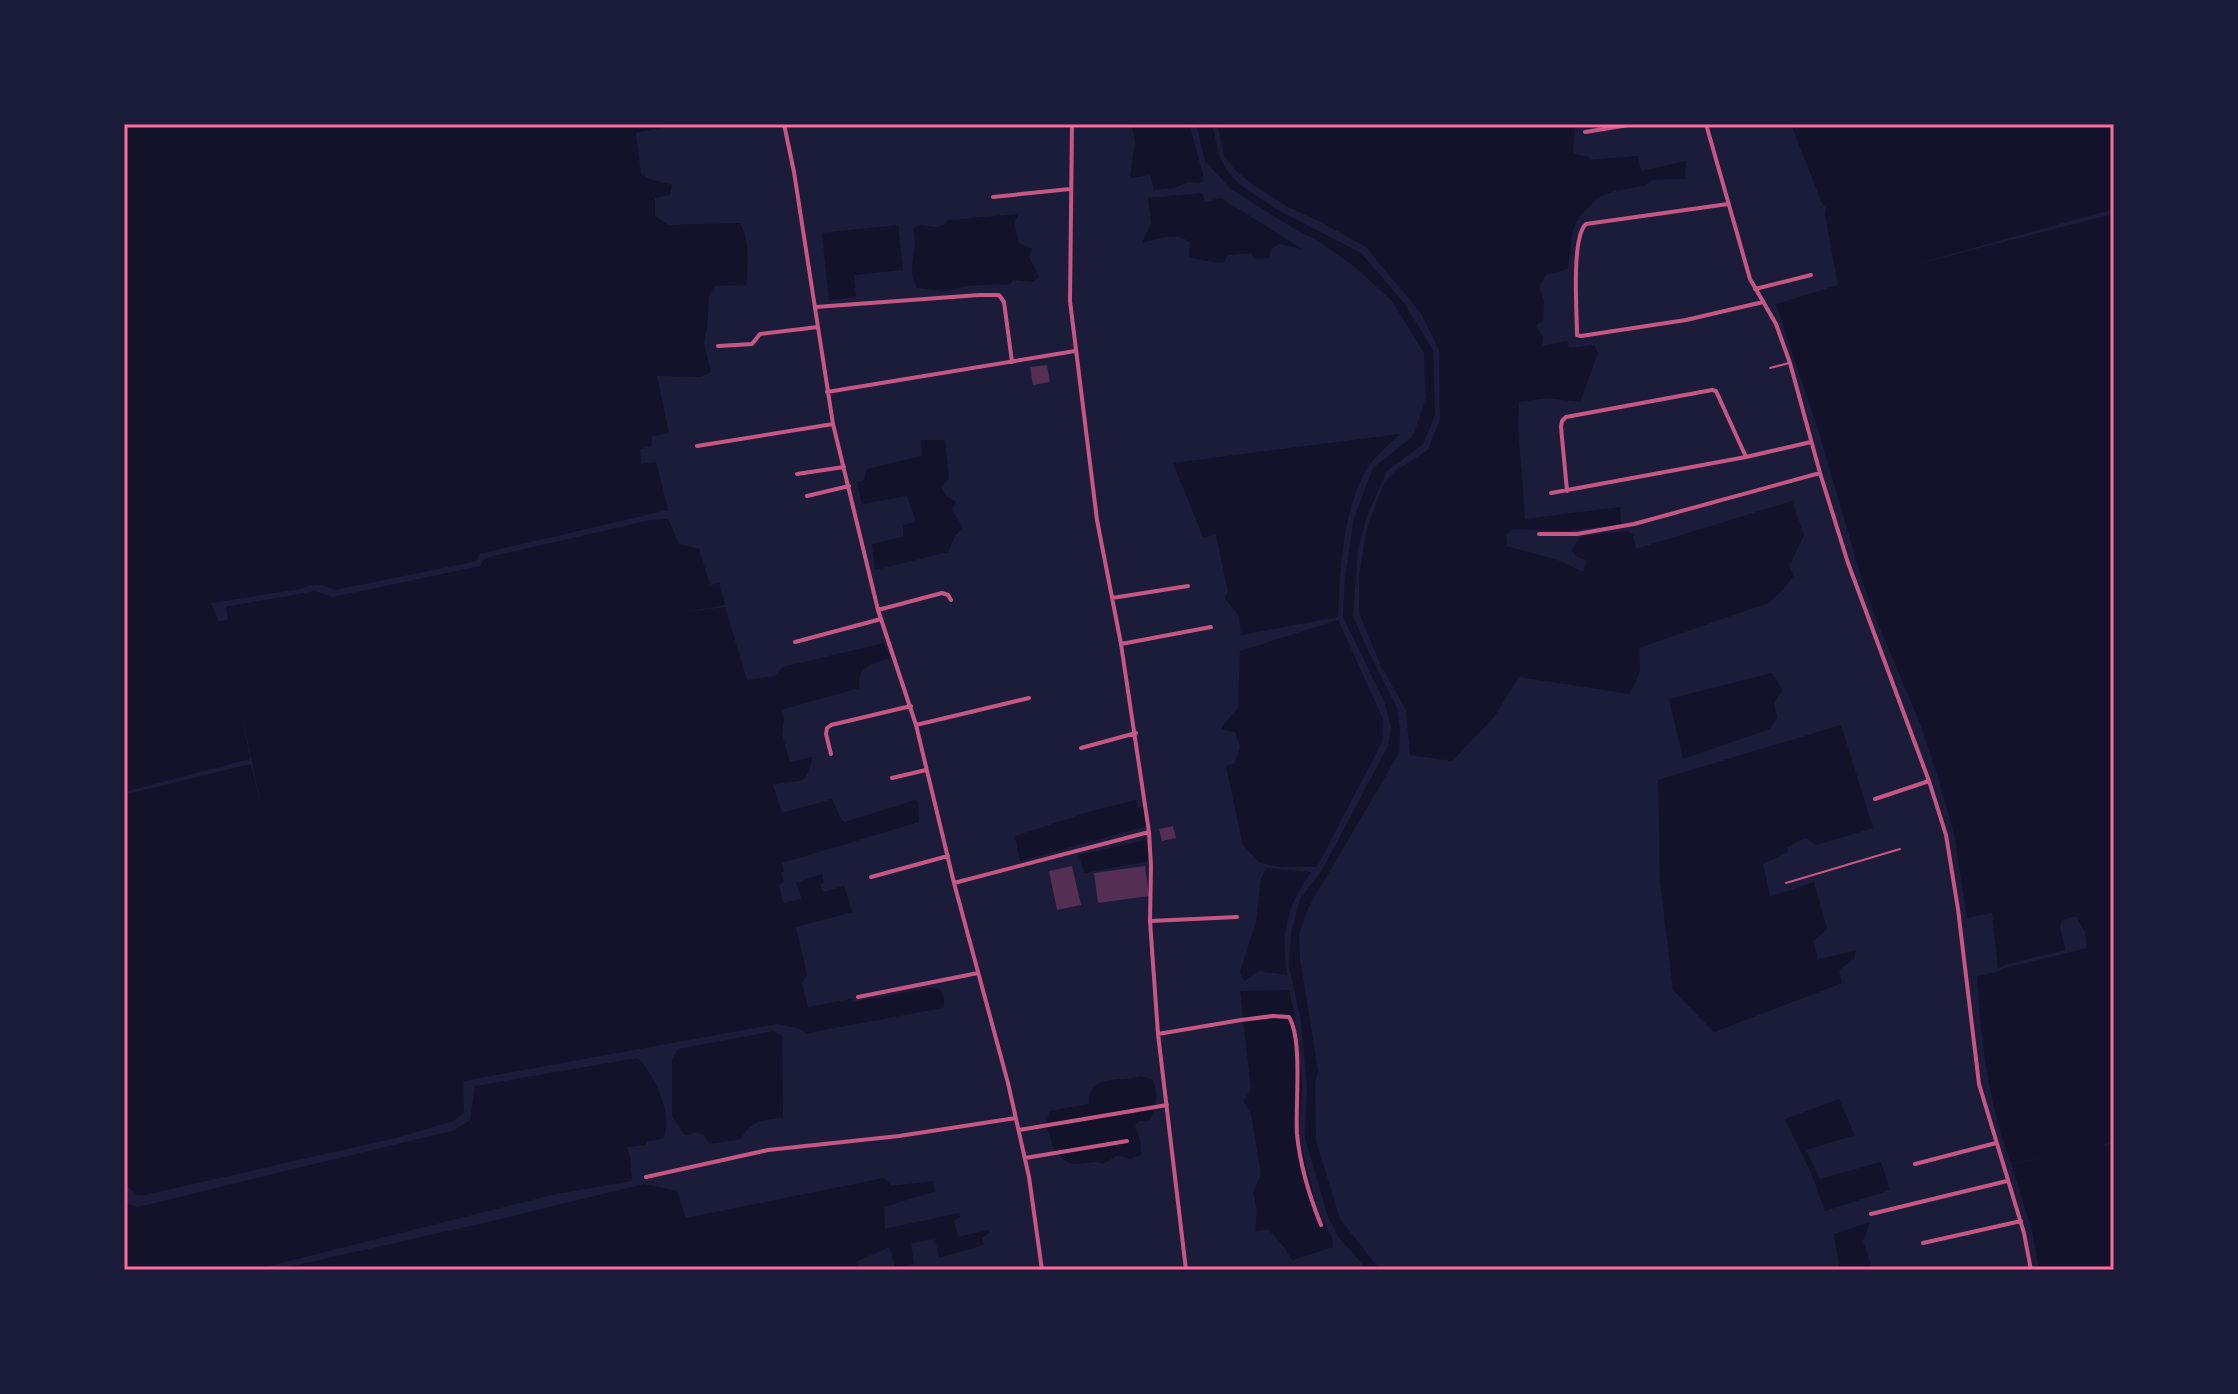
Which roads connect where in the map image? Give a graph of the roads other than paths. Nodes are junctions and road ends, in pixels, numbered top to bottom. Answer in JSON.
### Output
{"nodes":[{"id":1,"x":784,"y":124,"type":"edge"},
{"id":2,"x":1072,"y":124,"type":"edge"},
{"id":3,"x":1635,"y":124,"type":"edge"},
{"id":4,"x":1706,"y":124,"type":"edge"},
{"id":5,"x":1585,"y":132,"type":"dead end"},
{"id":6,"x":1070,"y":189,"type":"junction"},
{"id":7,"x":993,"y":197,"type":"dead end"},
{"id":8,"x":1728,"y":204,"type":"junction"},
{"id":9,"x":1811,"y":275,"type":"dead end"},
{"id":10,"x":1755,"y":289,"type":"junction"},
{"id":11,"x":1763,"y":302,"type":"junction"},
{"id":12,"x":816,"y":307,"type":"junction"},
{"id":13,"x":818,"y":327,"type":"junction"},
{"id":14,"x":718,"y":346,"type":"dead end"},
{"id":15,"x":1075,"y":351,"type":"junction"},
{"id":16,"x":1012,"y":362,"type":"junction"},
{"id":17,"x":1790,"y":363,"type":"junction"},
{"id":18,"x":1770,"y":368,"type":"dead end"},
{"id":19,"x":827,"y":392,"type":"junction"},
{"id":20,"x":833,"y":424,"type":"junction"},
{"id":21,"x":1811,"y":442,"type":"junction"},
{"id":22,"x":697,"y":446,"type":"dead end"},
{"id":23,"x":1746,"y":457,"type":"junction"},
{"id":24,"x":844,"y":467,"type":"junction"},
{"id":25,"x":1820,"y":473,"type":"junction"},
{"id":26,"x":797,"y":474,"type":"dead end"},
{"id":27,"x":849,"y":486,"type":"junction"},
{"id":28,"x":1567,"y":491,"type":"junction"},
{"id":29,"x":1551,"y":493,"type":"dead end"},
{"id":30,"x":807,"y":496,"type":"dead end"},
{"id":31,"x":1539,"y":534,"type":"dead end"},
{"id":32,"x":1188,"y":586,"type":"dead end"},
{"id":33,"x":1112,"y":598,"type":"junction"},
{"id":34,"x":951,"y":600,"type":"dead end"},
{"id":35,"x":878,"y":610,"type":"junction"},
{"id":36,"x":881,"y":619,"type":"junction"},
{"id":37,"x":1211,"y":627,"type":"dead end"},
{"id":38,"x":795,"y":642,"type":"dead end"},
{"id":39,"x":1121,"y":644,"type":"junction"},
{"id":40,"x":1029,"y":698,"type":"dead end"},
{"id":41,"x":911,"y":706,"type":"junction"},
{"id":42,"x":916,"y":725,"type":"junction"},
{"id":43,"x":1136,"y":733,"type":"junction"},
{"id":44,"x":1081,"y":748,"type":"dead end"},
{"id":45,"x":831,"y":754,"type":"dead end"},
{"id":46,"x":926,"y":770,"type":"junction"},
{"id":47,"x":892,"y":778,"type":"dead end"},
{"id":48,"x":1929,"y":781,"type":"junction"},
{"id":49,"x":1875,"y":799,"type":"dead end"},
{"id":50,"x":1149,"y":832,"type":"junction"},
{"id":51,"x":1900,"y":849,"type":"dead end"},
{"id":52,"x":948,"y":856,"type":"junction"},
{"id":53,"x":871,"y":877,"type":"dead end"},
{"id":54,"x":954,"y":883,"type":"junction"},
{"id":55,"x":1786,"y":883,"type":"dead end"},
{"id":56,"x":1237,"y":917,"type":"dead end"},
{"id":57,"x":1150,"y":921,"type":"junction"},
{"id":58,"x":978,"y":973,"type":"junction"},
{"id":59,"x":858,"y":997,"type":"dead end"},
{"id":60,"x":1158,"y":1034,"type":"junction"},
{"id":61,"x":1167,"y":1105,"type":"junction"},
{"id":62,"x":1016,"y":1118,"type":"junction"},
{"id":63,"x":1019,"y":1130,"type":"junction"},
{"id":64,"x":1127,"y":1141,"type":"dead end"},
{"id":65,"x":1996,"y":1143,"type":"junction"},
{"id":66,"x":1025,"y":1158,"type":"junction"},
{"id":67,"x":1915,"y":1164,"type":"dead end"},
{"id":68,"x":646,"y":1177,"type":"dead end"},
{"id":69,"x":2007,"y":1181,"type":"junction"},
{"id":70,"x":1871,"y":1214,"type":"dead end"},
{"id":71,"x":2021,"y":1221,"type":"junction"},
{"id":72,"x":1321,"y":1225,"type":"dead end"},
{"id":73,"x":1923,"y":1243,"type":"dead end"},
{"id":74,"x":1042,"y":1270,"type":"edge"},
{"id":75,"x":1186,"y":1270,"type":"edge"},
{"id":76,"x":2031,"y":1270,"type":"edge"}],
"edges":[{"from":1,"to":12,"type":"street"},
{"from":2,"to":6,"type":"street"},
{"from":3,"to":5,"type":"street"},
{"from":4,"to":8,"type":"street"},
{"from":6,"to":7,"type":"street"},
{"from":6,"to":15,"type":"street"},
{"from":8,"to":10,"type":"street"},
{"from":8,"to":11,"type":"street"},
{"from":9,"to":10,"type":"street"},
{"from":10,"to":11,"type":"street"},
{"from":11,"to":17,"type":"street"},
{"from":12,"to":13,"type":"street"},
{"from":12,"to":16,"type":"street"},
{"from":13,"to":14,"type":"street"},
{"from":13,"to":19,"type":"street"},
{"from":15,"to":16,"type":"street"},
{"from":15,"to":33,"type":"street"},
{"from":16,"to":19,"type":"street"},
{"from":17,"to":18,"type":"lane"},
{"from":17,"to":21,"type":"street"},
{"from":19,"to":20,"type":"street"},
{"from":20,"to":22,"type":"street"},
{"from":20,"to":24,"type":"street"},
{"from":21,"to":23,"type":"street"},
{"from":21,"to":25,"type":"street"},
{"from":23,"to":28,"type":"street"},
{"from":23,"to":28,"type":"street"},
{"from":24,"to":26,"type":"street"},
{"from":24,"to":27,"type":"street"},
{"from":25,"to":31,"type":"street"},
{"from":25,"to":48,"type":"street"},
{"from":27,"to":30,"type":"street"},
{"from":27,"to":35,"type":"street"},
{"from":28,"to":29,"type":"street"},
{"from":32,"to":33,"type":"street"},
{"from":33,"to":39,"type":"street"},
{"from":34,"to":35,"type":"street"},
{"from":35,"to":36,"type":"street"},
{"from":36,"to":38,"type":"street"},
{"from":36,"to":41,"type":"street"},
{"from":37,"to":39,"type":"street"},
{"from":39,"to":43,"type":"street"},
{"from":40,"to":42,"type":"street"},
{"from":41,"to":42,"type":"street"},
{"from":41,"to":45,"type":"street"},
{"from":42,"to":46,"type":"street"},
{"from":43,"to":44,"type":"street"},
{"from":43,"to":50,"type":"street"},
{"from":46,"to":47,"type":"street"},
{"from":46,"to":52,"type":"street"},
{"from":48,"to":49,"type":"street"},
{"from":48,"to":65,"type":"street"},
{"from":50,"to":54,"type":"street"},
{"from":50,"to":57,"type":"street"},
{"from":51,"to":55,"type":"lane"},
{"from":52,"to":53,"type":"street"},
{"from":52,"to":54,"type":"street"},
{"from":54,"to":58,"type":"street"},
{"from":56,"to":57,"type":"street"},
{"from":57,"to":60,"type":"street"},
{"from":58,"to":59,"type":"street"},
{"from":58,"to":62,"type":"street"},
{"from":60,"to":61,"type":"street"},
{"from":60,"to":72,"type":"street"},
{"from":61,"to":63,"type":"street"},
{"from":61,"to":75,"type":"street"},
{"from":62,"to":63,"type":"street"},
{"from":62,"to":68,"type":"street"},
{"from":63,"to":66,"type":"street"},
{"from":64,"to":66,"type":"street"},
{"from":65,"to":67,"type":"street"},
{"from":65,"to":69,"type":"street"},
{"from":66,"to":74,"type":"street"},
{"from":69,"to":70,"type":"street"},
{"from":69,"to":71,"type":"street"},
{"from":71,"to":73,"type":"street"},
{"from":71,"to":76,"type":"street"}]}
